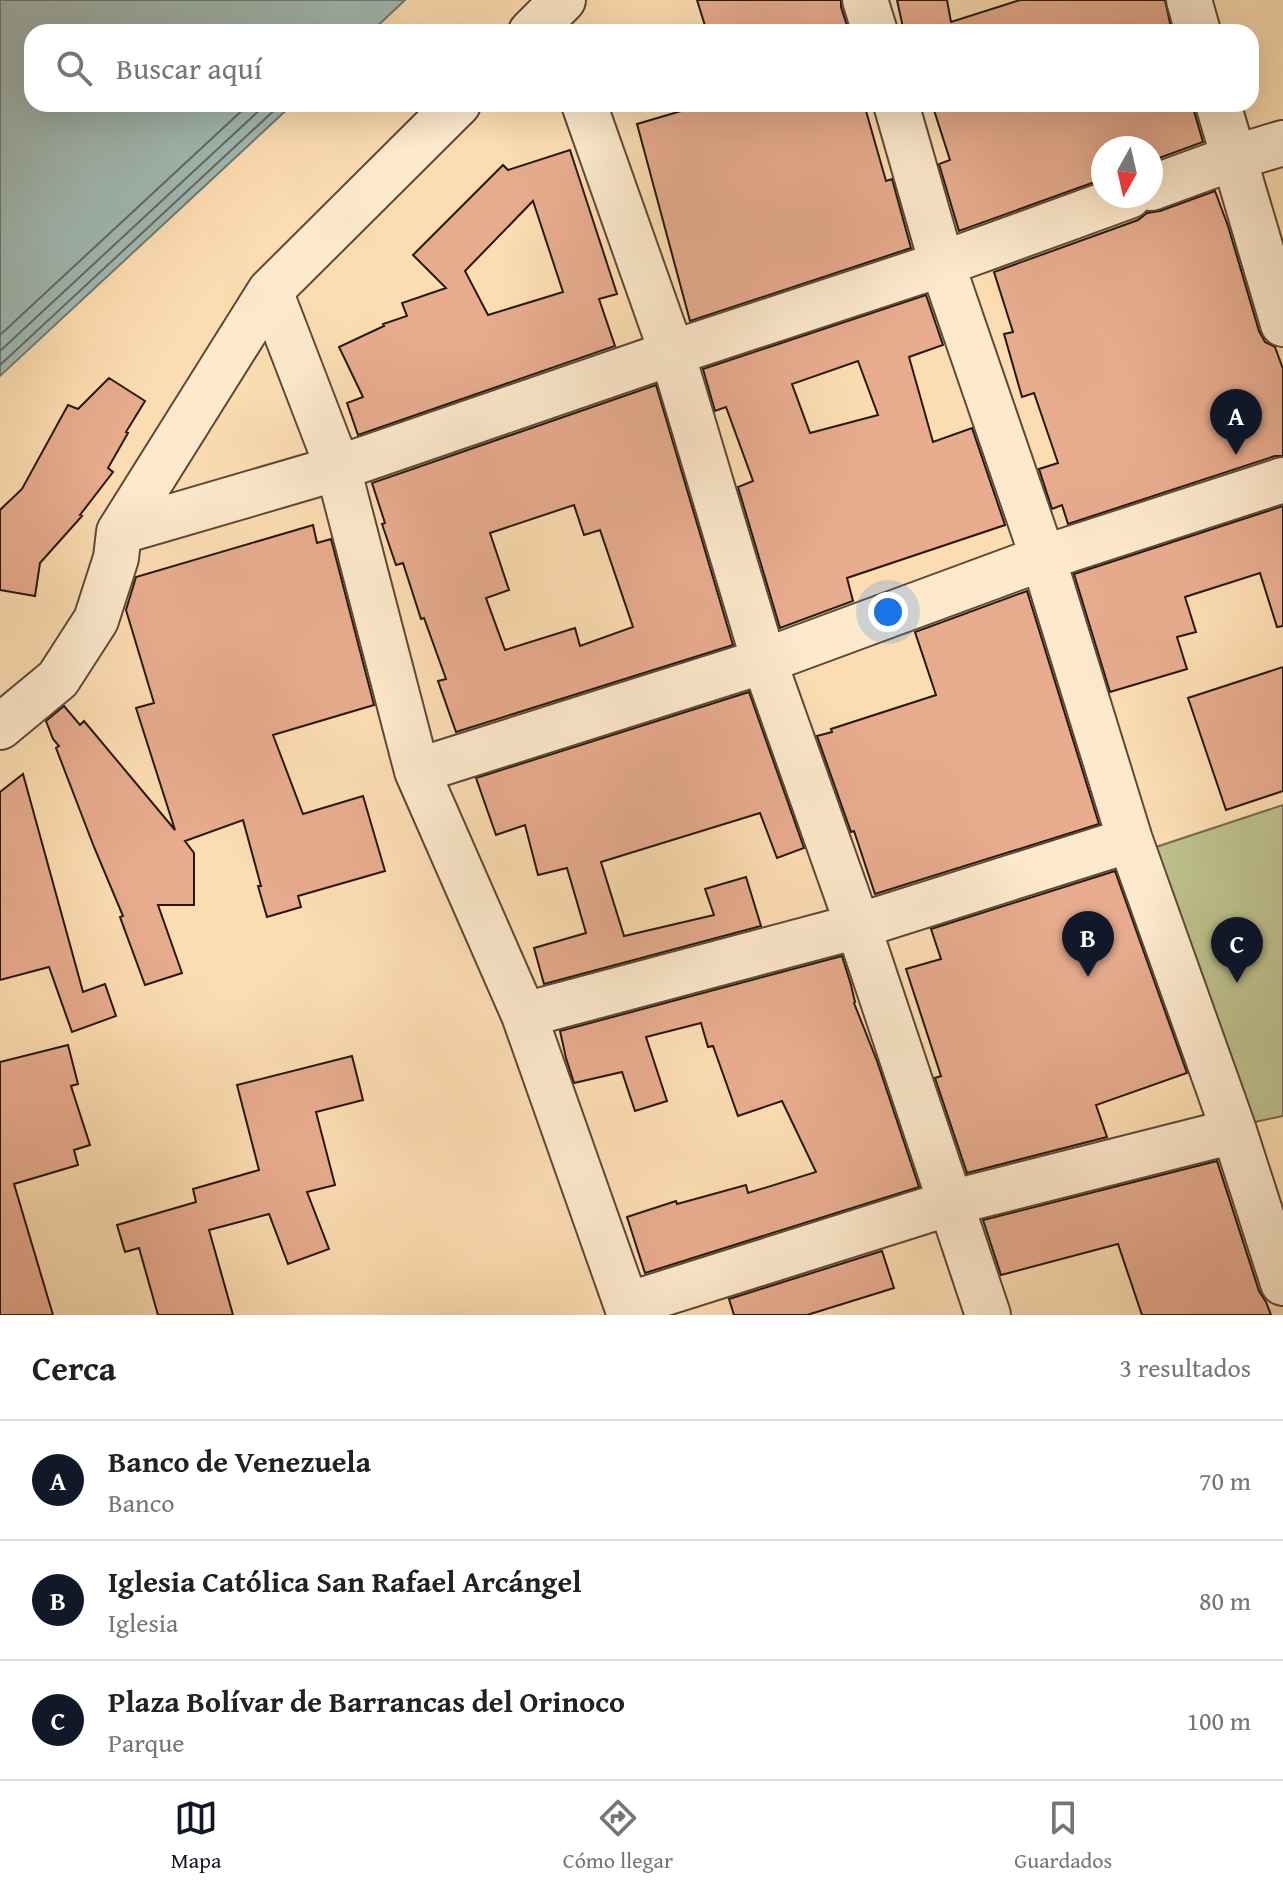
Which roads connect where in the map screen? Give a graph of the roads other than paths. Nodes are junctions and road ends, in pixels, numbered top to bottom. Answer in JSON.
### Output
{"nodes":[{"id":1,"x":865,"y":0,"type":"edge"},
{"id":2,"x":1189,"y":0,"type":"edge"},
{"id":3,"x":872,"y":24,"type":"edge"},
{"id":4,"x":1196,"y":24,"type":"edge"},
{"id":5,"x":450,"y":112,"type":"edge"},
{"id":6,"x":587,"y":112,"type":"edge"},
{"id":7,"x":898,"y":112,"type":"edge"},
{"id":8,"x":1220,"y":112,"type":"edge"},
{"id":9,"x":1283,"y":143,"type":"edge"},
{"id":10,"x":1233,"y":158,"type":"junction"},
{"id":11,"x":1163,"y":184,"type":"edge"},
{"id":12,"x":1096,"y":208,"type":"edge"},
{"id":13,"x":942,"y":264,"type":"junction"},
{"id":14,"x":270,"y":291,"type":"junction"},
{"id":15,"x":1283,"y":324,"type":"edge"},
{"id":16,"x":672,"y":353,"type":"junction"},
{"id":17,"x":338,"y":468,"type":"junction"},
{"id":18,"x":1283,"y":480,"type":"edge"},
{"id":19,"x":119,"y":532,"type":"junction"},
{"id":20,"x":1043,"y":558,"type":"junction"},
{"id":21,"x":764,"y":661,"type":"junction"},
{"id":22,"x":0,"y":727,"type":"edge"},
{"id":23,"x":417,"y":771,"type":"junction"},
{"id":24,"x":1130,"y":840,"type":"junction"},
{"id":25,"x":858,"y":926,"type":"junction"},
{"id":26,"x":524,"y":1015,"type":"junction"},
{"id":27,"x":1234,"y":1131,"type":"junction"},
{"id":28,"x":950,"y":1203,"type":"junction"},
{"id":29,"x":1283,"y":1283,"type":"edge"},
{"id":30,"x":628,"y":1310,"type":"edge"},
{"id":31,"x":988,"y":1315,"type":"edge"}],
"edges":[{"from":1,"to":3,"type":"street"},
{"from":2,"to":4,"type":"street"},
{"from":5,"to":14,"type":"street"},
{"from":6,"to":16,"type":"street"},
{"from":7,"to":13,"type":"street"},
{"from":8,"to":10,"type":"street"},
{"from":9,"to":10,"type":"street"},
{"from":10,"to":11,"type":"street"},
{"from":10,"to":15,"type":"street"},
{"from":12,"to":13,"type":"street"},
{"from":13,"to":16,"type":"street"},
{"from":13,"to":20,"type":"street"},
{"from":14,"to":17,"type":"street"},
{"from":14,"to":19,"type":"street"},
{"from":16,"to":17,"type":"street"},
{"from":16,"to":21,"type":"street"},
{"from":17,"to":19,"type":"street"},
{"from":17,"to":23,"type":"street"},
{"from":18,"to":20,"type":"street"},
{"from":19,"to":22,"type":"street"},
{"from":20,"to":21,"type":"street"},
{"from":20,"to":24,"type":"street"},
{"from":21,"to":23,"type":"street"},
{"from":21,"to":25,"type":"street"},
{"from":23,"to":26,"type":"street"},
{"from":24,"to":25,"type":"street"},
{"from":24,"to":27,"type":"street"},
{"from":25,"to":26,"type":"street"},
{"from":25,"to":28,"type":"street"},
{"from":26,"to":30,"type":"street"},
{"from":27,"to":28,"type":"street"},
{"from":27,"to":29,"type":"street"},
{"from":28,"to":30,"type":"street"},
{"from":28,"to":31,"type":"street"}]}
